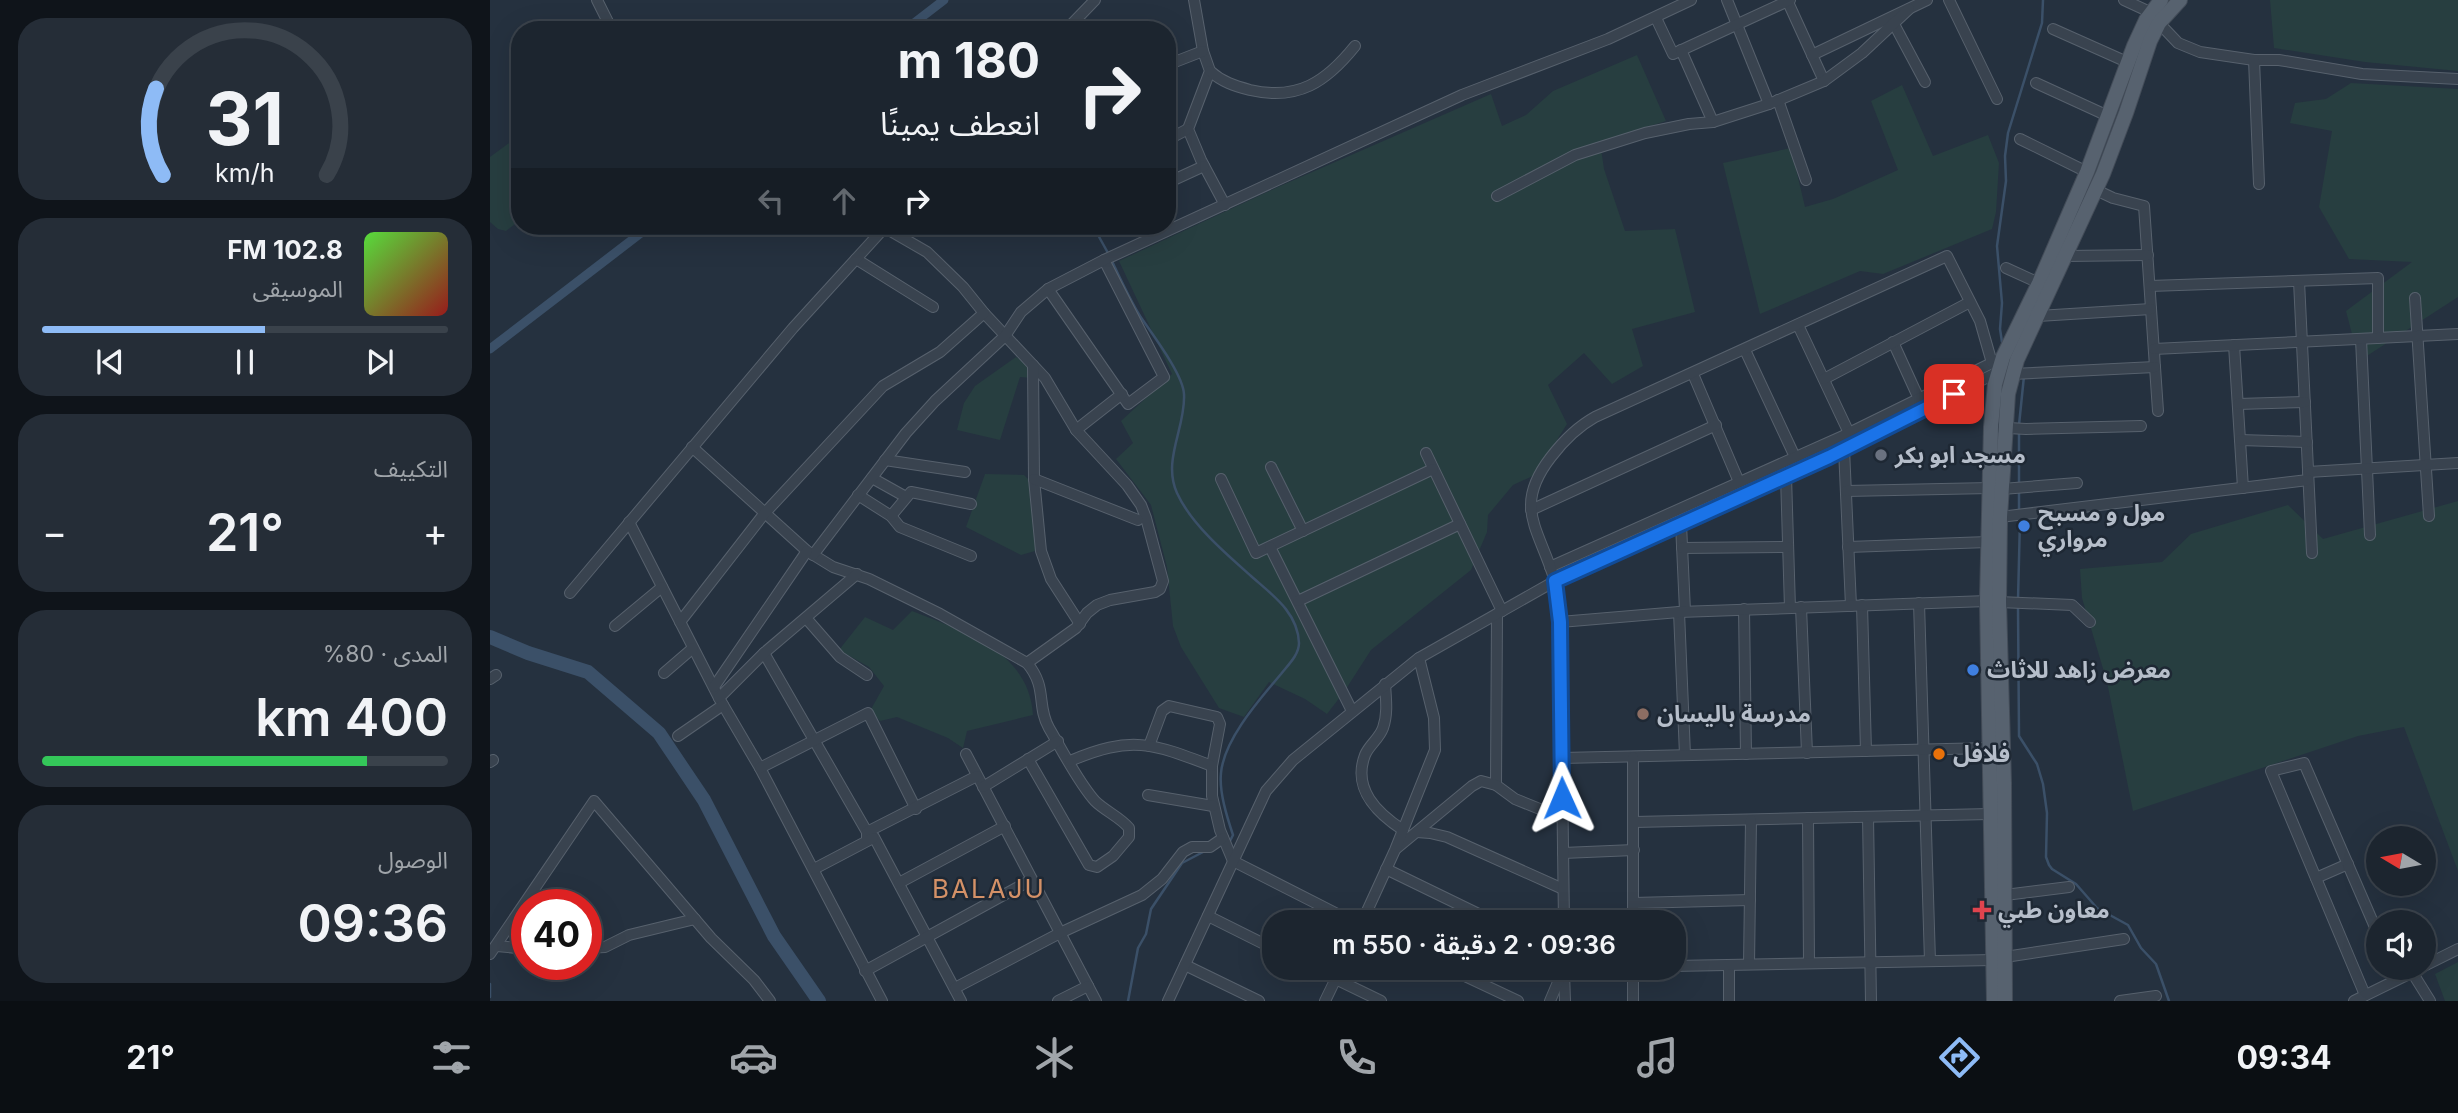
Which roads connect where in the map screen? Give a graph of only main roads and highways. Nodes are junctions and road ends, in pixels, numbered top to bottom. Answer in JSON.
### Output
{"nodes":[{"id":1,"x":2161,"y":0,"type":"edge"},
{"id":2,"x":2180,"y":0,"type":"edge"},
{"id":3,"x":2155,"y":18,"type":"junction"},
{"id":4,"x":2088,"y":182,"type":"junction"},
{"id":5,"x":2001,"y":366,"type":"junction"},
{"id":6,"x":2001,"y":488,"type":"junction"},
{"id":7,"x":1998,"y":602,"type":"junction"},
{"id":8,"x":1994,"y":661,"type":"junction"},
{"id":9,"x":1999,"y":914,"type":"junction"},
{"id":10,"x":2000,"y":959,"type":"junction"},
{"id":11,"x":1994,"y":1001,"type":"edge"},
{"id":12,"x":2006,"y":1001,"type":"edge"}],
"edges":[{"from":1,"to":3,"type":"main road"},
{"from":2,"to":3,"type":"main road"},
{"from":3,"to":4,"type":"main road"},
{"from":3,"to":4,"type":"main road"},
{"from":4,"to":5,"type":"main road"},
{"from":4,"to":5,"type":"main road"},
{"from":5,"to":6,"type":"main road"},
{"from":6,"to":7,"type":"main road"},
{"from":6,"to":7,"type":"main road"},
{"from":7,"to":8,"type":"main road"},
{"from":8,"to":9,"type":"main road"},
{"from":8,"to":9,"type":"main road"},
{"from":9,"to":10,"type":"main road"},
{"from":10,"to":11,"type":"main road"},
{"from":10,"to":12,"type":"main road"}]}
